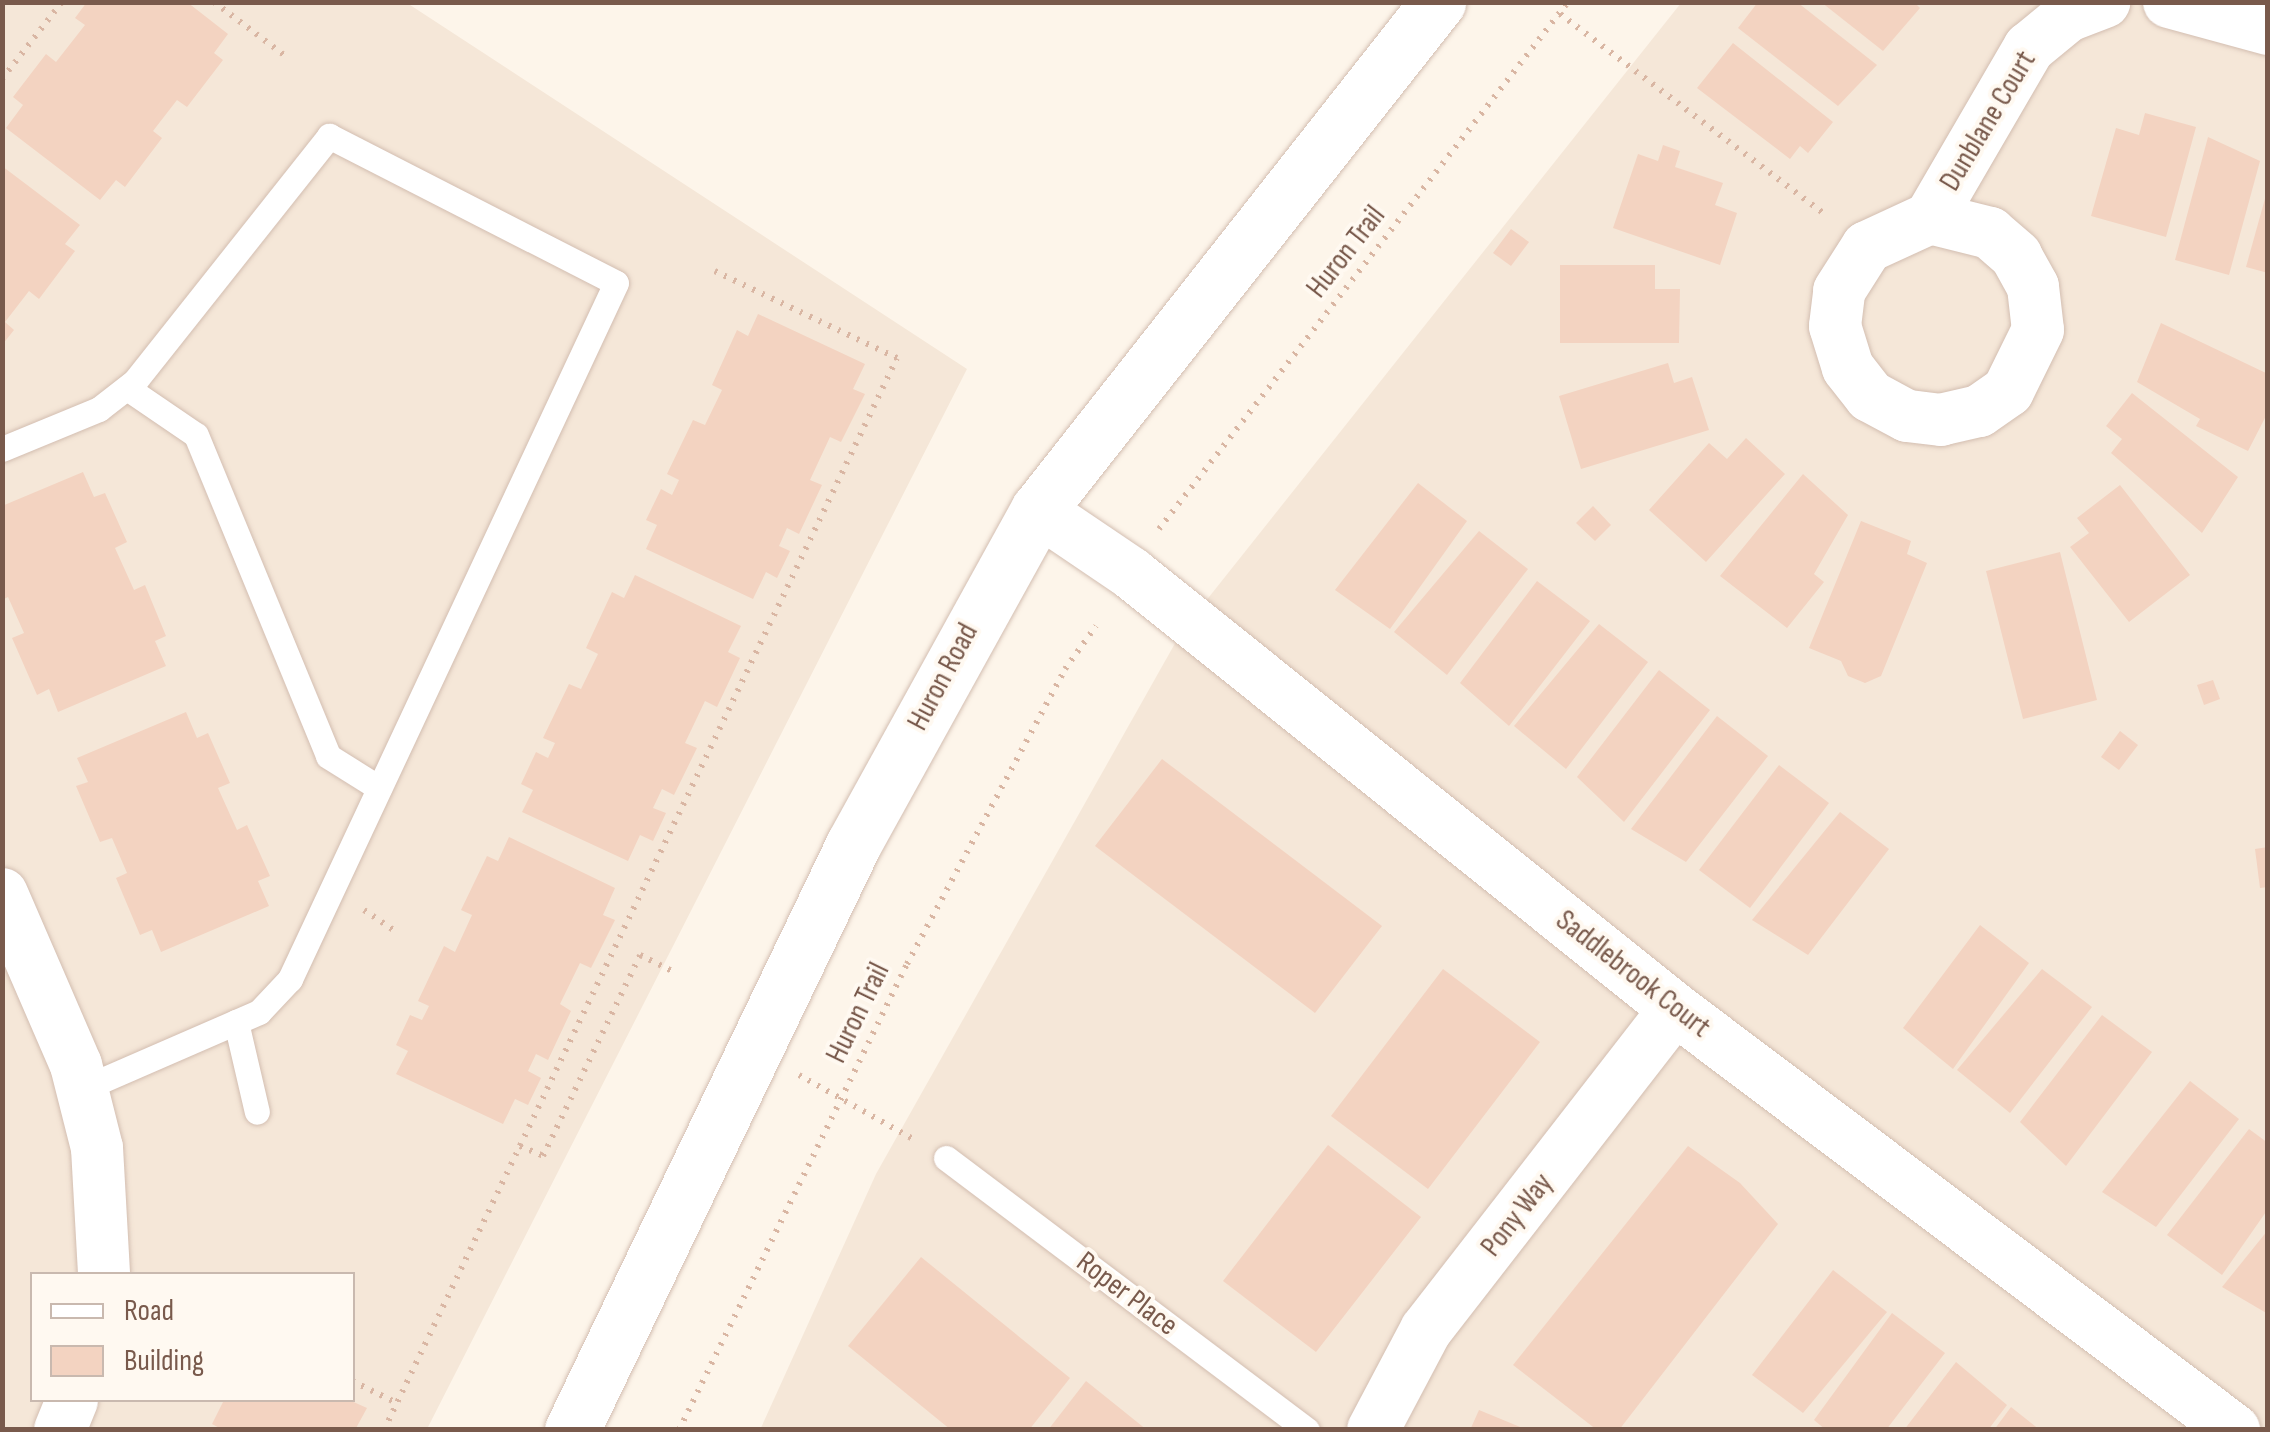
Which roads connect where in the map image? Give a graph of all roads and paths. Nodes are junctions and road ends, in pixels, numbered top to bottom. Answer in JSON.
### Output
{"nodes":[{"id":1,"x":62,"y":2,"type":"edge"},
{"id":2,"x":214,"y":2,"type":"edge"},
{"id":3,"x":1438,"y":2,"type":"edge"},
{"id":4,"x":1568,"y":2,"type":"edge"},
{"id":5,"x":2104,"y":2,"type":"edge"},
{"id":6,"x":2169,"y":2,"type":"edge"},
{"id":7,"x":1560,"y":14,"type":"junction"},
{"id":8,"x":2268,"y":30,"type":"edge"},
{"id":9,"x":284,"y":55,"type":"dead end"},
{"id":10,"x":2,"y":80,"type":"edge"},
{"id":11,"x":1930,"y":218,"type":"junction"},
{"id":12,"x":1867,"y":246,"type":"junction"},
{"id":13,"x":715,"y":270,"type":"dead end"},
{"id":14,"x":127,"y":388,"type":"junction"},
{"id":15,"x":2,"y":449,"type":"edge"},
{"id":16,"x":1038,"y":510,"type":"junction"},
{"id":17,"x":1159,"y":528,"type":"dead end"},
{"id":18,"x":1096,"y":626,"type":"dead end"},
{"id":19,"x":379,"y":788,"type":"junction"},
{"id":20,"x":2,"y":894,"type":"edge"},
{"id":21,"x":356,"y":906,"type":"dead end"},
{"id":22,"x":398,"y":933,"type":"dead end"},
{"id":23,"x":676,"y":973,"type":"dead end"},
{"id":24,"x":1675,"y":1009,"type":"junction"},
{"id":25,"x":236,"y":1022,"type":"junction"},
{"id":26,"x":754,"y":1050,"type":"junction"},
{"id":27,"x":82,"y":1089,"type":"junction"},
{"id":28,"x":841,"y":1098,"type":"junction"},
{"id":29,"x":258,"y":1112,"type":"dead end"},
{"id":30,"x":520,"y":1146,"type":"junction"},
{"id":31,"x":946,"y":1158,"type":"joint"},
{"id":32,"x":104,"y":1272,"type":"edge"},
{"id":33,"x":355,"y":1382,"type":"edge"},
{"id":34,"x":71,"y":1402,"type":"edge"},
{"id":35,"x":397,"y":1402,"type":"junction"},
{"id":36,"x":60,"y":1430,"type":"edge"},
{"id":37,"x":384,"y":1430,"type":"edge"},
{"id":38,"x":572,"y":1430,"type":"edge"},
{"id":39,"x":679,"y":1430,"type":"edge"},
{"id":40,"x":1307,"y":1430,"type":"edge"},
{"id":41,"x":1373,"y":1430,"type":"edge"},
{"id":42,"x":2234,"y":1430,"type":"edge"}],
"edges":[{"from":1,"to":10,"type":"path"},
{"from":2,"to":9,"type":"path"},
{"from":3,"to":16,"type":"main road","name":"Huron Road"},
{"from":4,"to":7,"type":"path","name":"Huron Trail"},
{"from":5,"to":11,"type":"street","name":"Dunblane Court"},
{"from":6,"to":8,"type":"street"},
{"from":7,"to":12,"type":"path"},
{"from":7,"to":17,"type":"path","name":"Huron Trail"},
{"from":11,"to":12,"type":"street","name":"Dunblane Court"},
{"from":11,"to":12,"type":"street","name":"Dunblane Court"},
{"from":13,"to":30,"type":"path"},
{"from":14,"to":15,"type":"lane"},
{"from":14,"to":19,"type":"lane"},
{"from":14,"to":19,"type":"lane"},
{"from":16,"to":24,"type":"street","name":"Saddlebrook Court"},
{"from":16,"to":26,"type":"main road","name":"Huron Road"},
{"from":18,"to":28,"type":"path","name":"Huron Trail"},
{"from":19,"to":25,"type":"lane"},
{"from":20,"to":27,"type":"street"},
{"from":21,"to":22,"type":"path"},
{"from":23,"to":30,"type":"path"},
{"from":24,"to":41,"type":"street","name":"Pony Way"},
{"from":24,"to":42,"type":"street","name":"Saddlebrook Court"},
{"from":25,"to":27,"type":"lane"},
{"from":25,"to":29,"type":"lane"},
{"from":26,"to":28,"type":"path"},
{"from":26,"to":38,"type":"main road","name":"Huron Road"},
{"from":27,"to":32,"type":"street"},
{"from":28,"to":31,"type":"path"},
{"from":28,"to":39,"type":"path","name":"Huron Trail"},
{"from":30,"to":35,"type":"path"},
{"from":31,"to":40,"type":"lane","name":"Roper Place"},
{"from":33,"to":35,"type":"path"},
{"from":34,"to":36,"type":"street"},
{"from":35,"to":37,"type":"path"}]}
